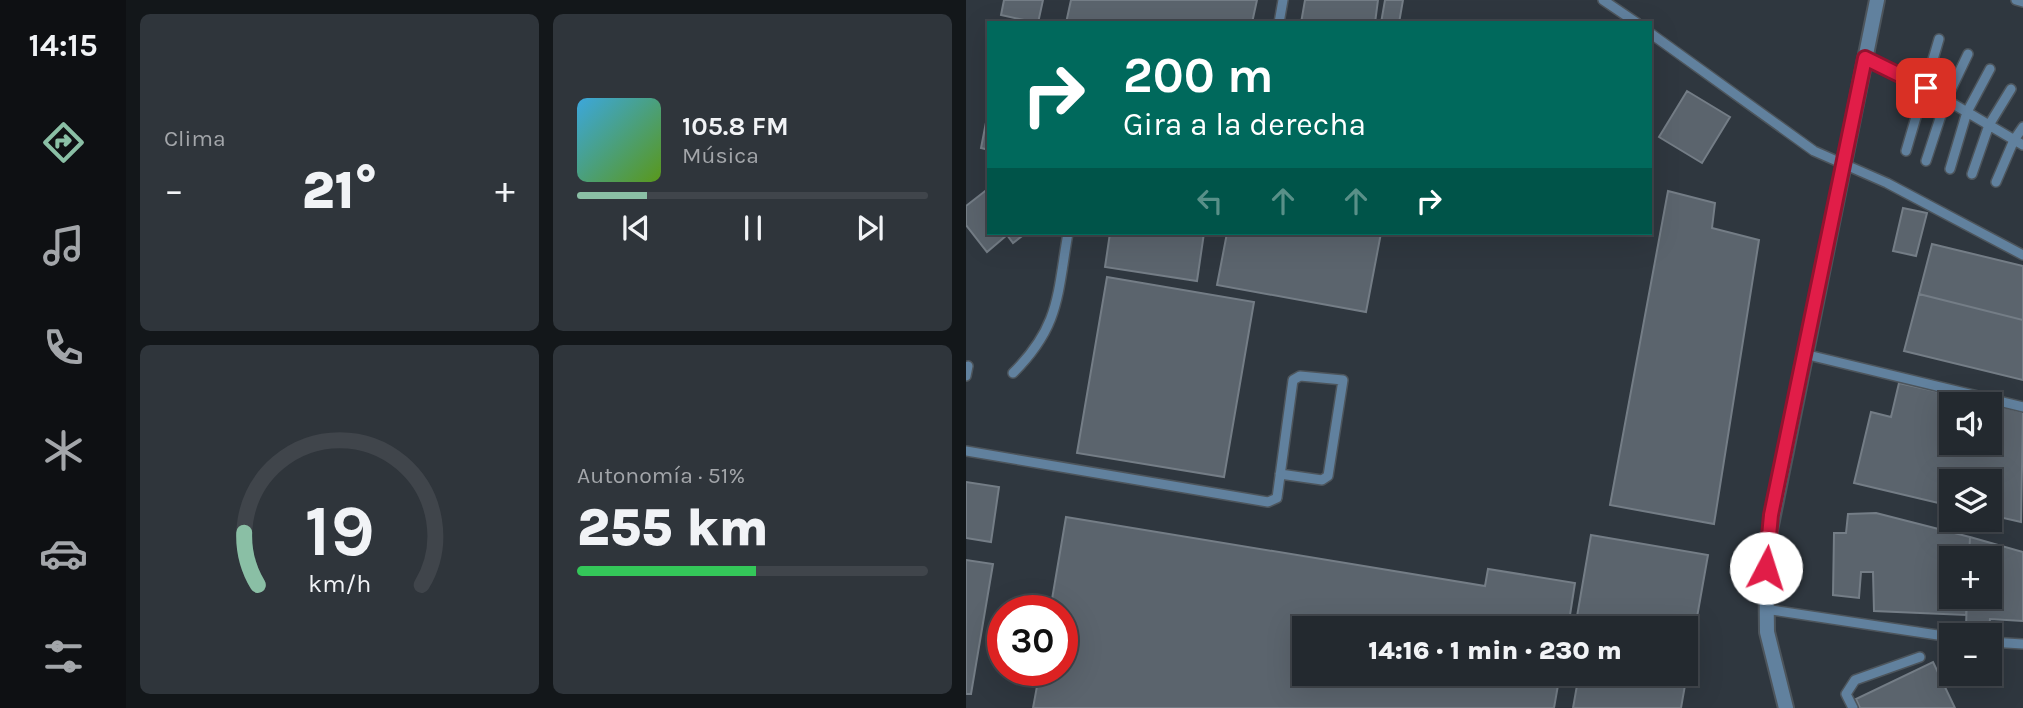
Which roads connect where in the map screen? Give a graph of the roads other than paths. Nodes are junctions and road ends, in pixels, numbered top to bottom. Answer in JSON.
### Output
{"nodes":[{"id":1,"x":1283,"y":0,"type":"edge"},
{"id":2,"x":1603,"y":0,"type":"edge"},
{"id":3,"x":1877,"y":0,"type":"edge"},
{"id":4,"x":2016,"y":0,"type":"edge"},
{"id":5,"x":2023,"y":2,"type":"edge"},
{"id":6,"x":1279,"y":21,"type":"edge"},
{"id":7,"x":1634,"y":21,"type":"edge"},
{"id":8,"x":1652,"y":34,"type":"edge"},
{"id":9,"x":1939,"y":39,"type":"dead end"},
{"id":10,"x":1968,"y":54,"type":"dead end"},
{"id":11,"x":1865,"y":58,"type":"junction"},
{"id":12,"x":1990,"y":69,"type":"dead end"},
{"id":13,"x":1926,"y":88,"type":"junction"},
{"id":14,"x":2011,"y":89,"type":"dead end"},
{"id":15,"x":1946,"y":100,"type":"junction"},
{"id":16,"x":1968,"y":113,"type":"junction"},
{"id":17,"x":1989,"y":125,"type":"junction"},
{"id":18,"x":2023,"y":127,"type":"edge"},
{"id":19,"x":2014,"y":140,"type":"junction"},
{"id":20,"x":2023,"y":145,"type":"edge"},
{"id":21,"x":1906,"y":152,"type":"dead end"},
{"id":22,"x":1926,"y":161,"type":"dead end"},
{"id":23,"x":1844,"y":162,"type":"junction"},
{"id":24,"x":1950,"y":169,"type":"dead end"},
{"id":25,"x":1972,"y":174,"type":"dead end"},
{"id":26,"x":1996,"y":182,"type":"dead end"},
{"id":27,"x":1068,"y":235,"type":"edge"},
{"id":28,"x":2023,"y":255,"type":"edge"},
{"id":29,"x":1804,"y":354,"type":"junction"},
{"id":30,"x":1013,"y":373,"type":"dead end"},
{"id":31,"x":2023,"y":407,"type":"edge"},
{"id":32,"x":966,"y":451,"type":"edge"},
{"id":33,"x":1280,"y":474,"type":"junction"},
{"id":34,"x":1765,"y":609,"type":"junction"},
{"id":35,"x":1939,"y":635,"type":"edge"},
{"id":36,"x":2002,"y":643,"type":"edge"},
{"id":37,"x":2023,"y":644,"type":"edge"},
{"id":38,"x":1920,"y":657,"type":"dead end"},
{"id":39,"x":1786,"y":708,"type":"edge"},
{"id":40,"x":1853,"y":708,"type":"edge"}],
"edges":[{"from":1,"to":6,"type":"lane"},
{"from":2,"to":7,"type":"lane"},
{"from":3,"to":11,"type":"street"},
{"from":4,"to":5,"type":"lane"},
{"from":8,"to":23,"type":"lane"},
{"from":9,"to":13,"type":"lane"},
{"from":10,"to":15,"type":"lane"},
{"from":11,"to":13,"type":"lane"},
{"from":11,"to":23,"type":"street"},
{"from":12,"to":16,"type":"lane"},
{"from":13,"to":15,"type":"lane"},
{"from":13,"to":21,"type":"lane"},
{"from":14,"to":17,"type":"lane"},
{"from":15,"to":16,"type":"lane"},
{"from":15,"to":22,"type":"lane"},
{"from":16,"to":17,"type":"lane"},
{"from":16,"to":24,"type":"lane"},
{"from":17,"to":19,"type":"lane"},
{"from":17,"to":25,"type":"lane"},
{"from":18,"to":19,"type":"lane"},
{"from":19,"to":20,"type":"lane"},
{"from":19,"to":26,"type":"lane"},
{"from":23,"to":28,"type":"lane"},
{"from":23,"to":29,"type":"street"},
{"from":27,"to":30,"type":"lane"},
{"from":29,"to":31,"type":"lane"},
{"from":29,"to":34,"type":"street"},
{"from":32,"to":33,"type":"lane"},
{"from":33,"to":33,"type":"lane"},
{"from":34,"to":35,"type":"lane"},
{"from":34,"to":39,"type":"street"},
{"from":36,"to":37,"type":"lane"},
{"from":38,"to":40,"type":"lane"}]}
